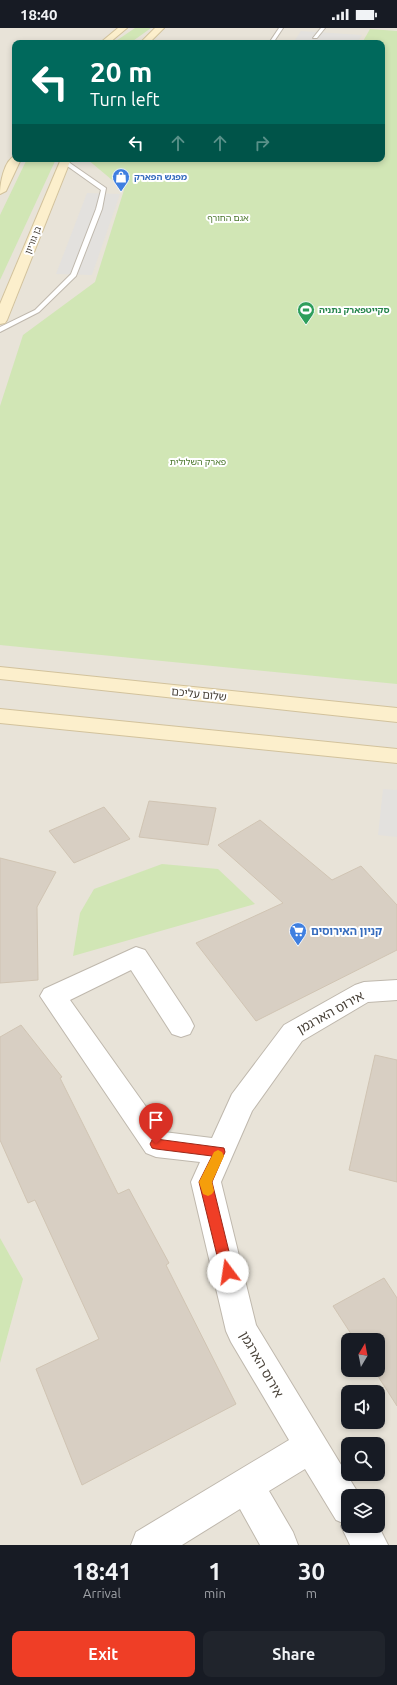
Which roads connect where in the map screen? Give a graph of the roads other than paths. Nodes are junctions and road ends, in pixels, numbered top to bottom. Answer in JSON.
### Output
{"nodes":[{"id":1,"x":123,"y":28,"type":"edge"},
{"id":2,"x":160,"y":28,"type":"edge"},
{"id":3,"x":281,"y":28,"type":"edge"},
{"id":4,"x":324,"y":28,"type":"edge"},
{"id":5,"x":316,"y":37,"type":"dead end"},
{"id":6,"x":108,"y":40,"type":"edge"},
{"id":7,"x":147,"y":40,"type":"edge"},
{"id":8,"x":273,"y":40,"type":"edge"},
{"id":9,"x":14,"y":162,"type":"edge"},
{"id":10,"x":66,"y":162,"type":"edge"},
{"id":11,"x":67,"y":162,"type":"edge"},
{"id":12,"x":0,"y":191,"type":"edge"},
{"id":13,"x":0,"y":320,"type":"edge"},
{"id":14,"x":0,"y":330,"type":"edge"},
{"id":15,"x":0,"y":668,"type":"edge"},
{"id":16,"x":0,"y":673,"type":"edge"},
{"id":17,"x":32,"y":676,"type":"junction"},
{"id":18,"x":397,"y":715,"type":"edge"},
{"id":19,"x":0,"y":716,"type":"edge"},
{"id":20,"x":397,"y":756,"type":"edge"},
{"id":21,"x":397,"y":990,"type":"edge"},
{"id":22,"x":181,"y":1026,"type":"dead end"},
{"id":23,"x":220,"y":1152,"type":"junction"},
{"id":24,"x":310,"y":1446,"type":"junction"},
{"id":25,"x":246,"y":1486,"type":"junction"},
{"id":26,"x":341,"y":1497,"type":"edge"},
{"id":27,"x":362,"y":1533,"type":"edge"},
{"id":28,"x":149,"y":1545,"type":"edge"},
{"id":29,"x":280,"y":1545,"type":"edge"},
{"id":30,"x":370,"y":1545,"type":"edge"}],
"edges":[{"from":1,"to":6,"type":"main road"},
{"from":2,"to":7,"type":"main road"},
{"from":3,"to":8,"type":"lane"},
{"from":4,"to":5,"type":"lane"},
{"from":9,"to":12,"type":"main road"},
{"from":10,"to":13,"type":"main road","name":"בן גוריון"},
{"from":11,"to":14,"type":"lane"},
{"from":15,"to":17,"type":"main road"},
{"from":16,"to":17,"type":"main road","name":"שלום עליכם"},
{"from":17,"to":18,"type":"main road","name":"שלום עליכם"},
{"from":19,"to":20,"type":"main road"},
{"from":21,"to":23,"type":"street","name":"אירוס הארגמן"},
{"from":22,"to":23,"type":"street"},
{"from":23,"to":24,"type":"street","name":"אירוס הארגמן"},
{"from":24,"to":25,"type":"street"},
{"from":24,"to":26,"type":"street","name":"אירוס הארגמן"},
{"from":25,"to":28,"type":"street"},
{"from":25,"to":29,"type":"street"},
{"from":27,"to":30,"type":"street"}]}
